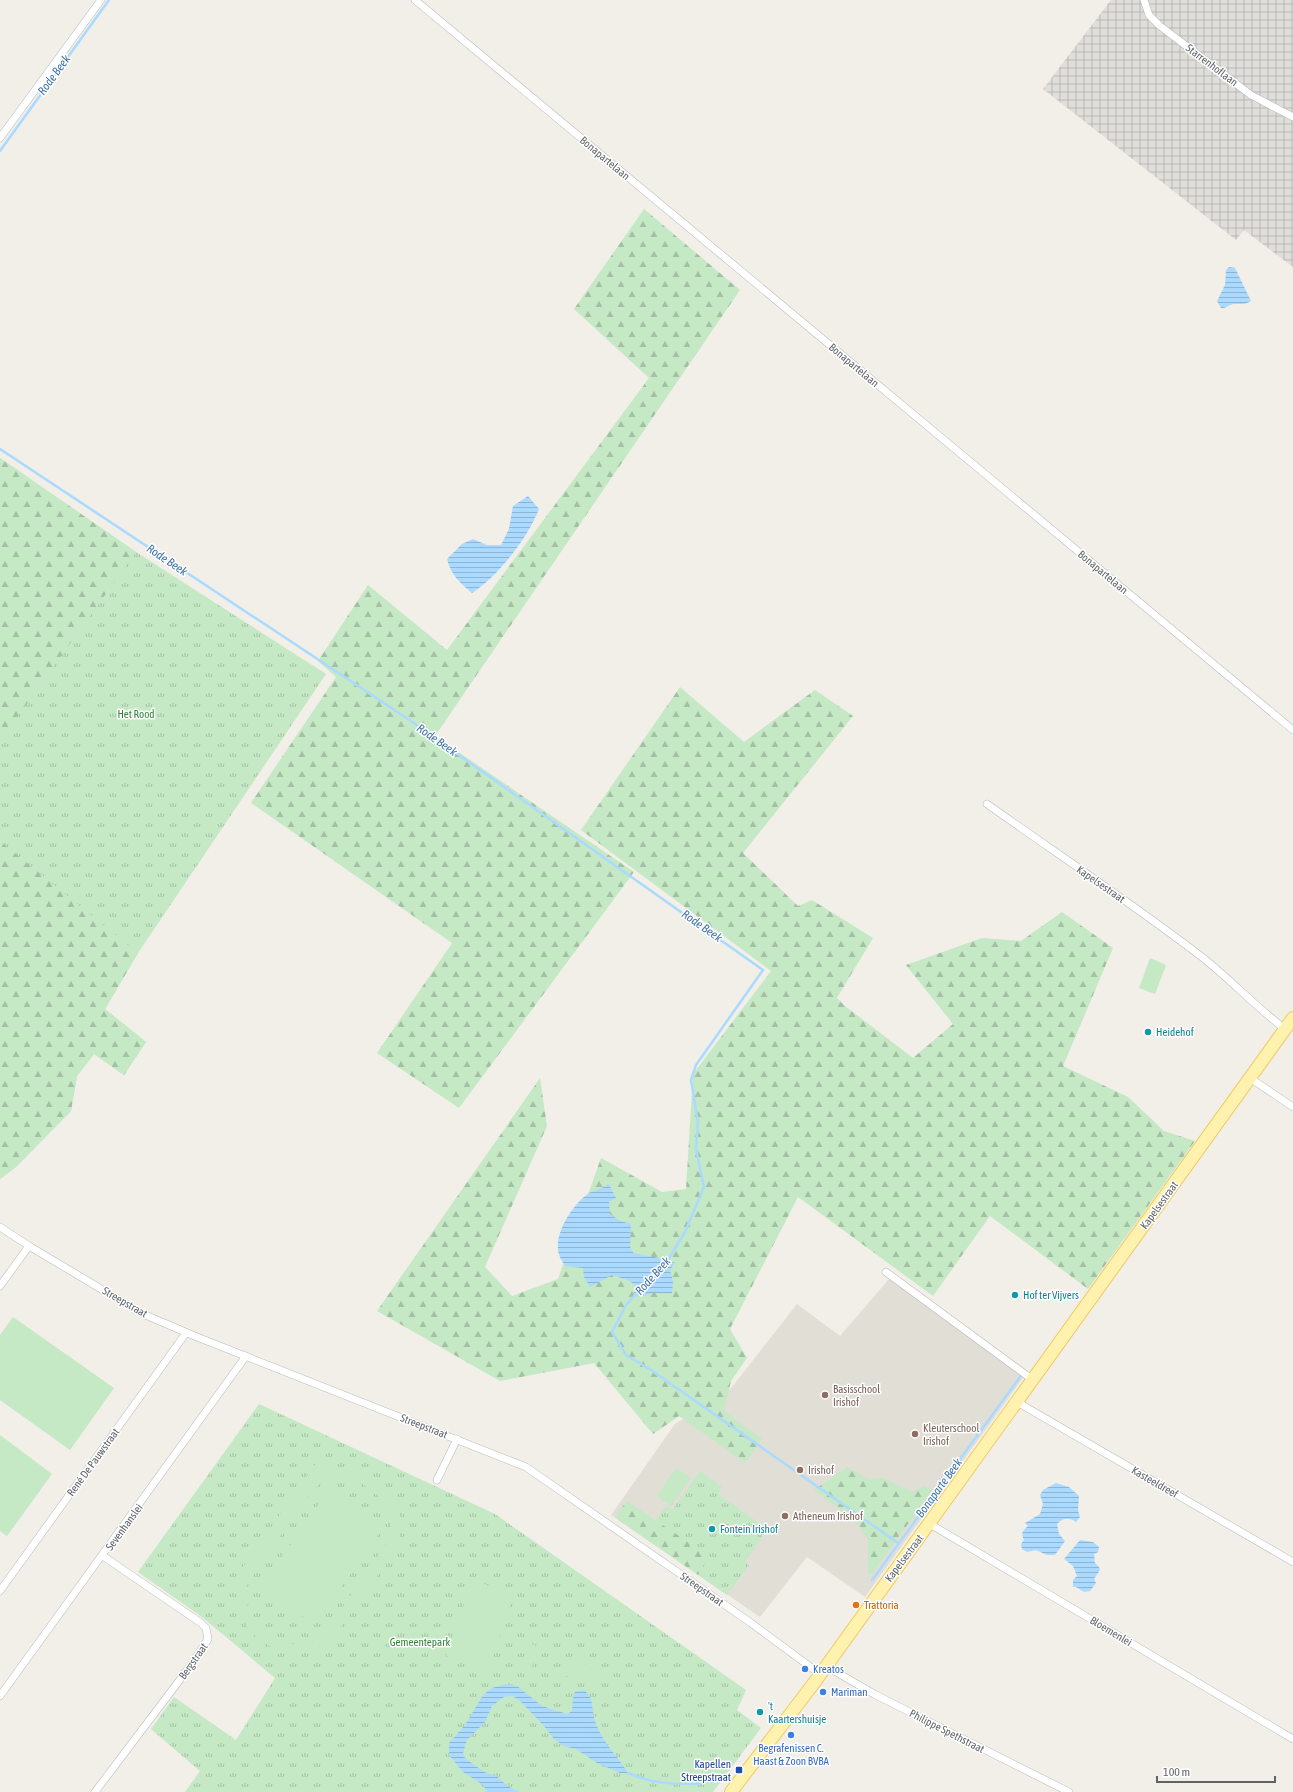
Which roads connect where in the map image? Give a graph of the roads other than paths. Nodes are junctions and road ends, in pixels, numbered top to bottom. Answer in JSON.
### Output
{"nodes":[{"id":1,"x":101,"y":0,"type":"edge"},
{"id":2,"x":415,"y":0,"type":"edge"},
{"id":3,"x":1144,"y":0,"type":"edge"},
{"id":4,"x":1293,"y":117,"type":"edge"},
{"id":5,"x":0,"y":137,"type":"edge"},
{"id":6,"x":1293,"y":730,"type":"edge"},
{"id":7,"x":987,"y":804,"type":"dead end"},
{"id":8,"x":1293,"y":1018,"type":"edge"},
{"id":9,"x":1285,"y":1029,"type":"junction"},
{"id":10,"x":1250,"y":1078,"type":"junction"},
{"id":11,"x":1293,"y":1107,"type":"edge"},
{"id":12,"x":0,"y":1227,"type":"edge"},
{"id":13,"x":29,"y":1246,"type":"junction"},
{"id":14,"x":886,"y":1272,"type":"dead end"},
{"id":15,"x":0,"y":1286,"type":"edge"},
{"id":16,"x":186,"y":1332,"type":"junction"},
{"id":17,"x":246,"y":1356,"type":"junction"},
{"id":18,"x":1033,"y":1380,"type":"junction"},
{"id":19,"x":1017,"y":1402,"type":"junction"},
{"id":20,"x":457,"y":1439,"type":"junction"},
{"id":21,"x":437,"y":1480,"type":"dead end"},
{"id":22,"x":930,"y":1524,"type":"junction"},
{"id":23,"x":103,"y":1556,"type":"junction"},
{"id":24,"x":1293,"y":1562,"type":"edge"},
{"id":25,"x":0,"y":1591,"type":"edge"},
{"id":26,"x":823,"y":1670,"type":"junction"},
{"id":27,"x":0,"y":1696,"type":"edge"},
{"id":28,"x":1293,"y":1738,"type":"edge"},
{"id":29,"x":95,"y":1792,"type":"edge"},
{"id":30,"x":731,"y":1792,"type":"edge"},
{"id":31,"x":1069,"y":1792,"type":"edge"}],
"edges":[{"from":1,"to":5,"type":"street"},
{"from":2,"to":6,"type":"street","name":"Bonapartelaan"},
{"from":3,"to":4,"type":"street","name":"Starrenhoflaan"},
{"from":7,"to":9,"type":"street","name":"Kapelsestraat"},
{"from":8,"to":9,"type":"main road","name":"Kapelsestraat"},
{"from":9,"to":10,"type":"main road","name":"Kapelsestraat"},
{"from":10,"to":11,"type":"street"},
{"from":10,"to":18,"type":"main road","name":"Kapelsestraat"},
{"from":12,"to":13,"type":"street","name":"Streepstraat"},
{"from":13,"to":15,"type":"street"},
{"from":13,"to":16,"type":"street","name":"Streepstraat"},
{"from":14,"to":18,"type":"street"},
{"from":16,"to":17,"type":"street","name":"Streepstraat"},
{"from":16,"to":25,"type":"street","name":"René De Pauwstraat"},
{"from":17,"to":20,"type":"street","name":"Streepstraat"},
{"from":17,"to":23,"type":"street","name":"Sevenhanslei"},
{"from":18,"to":19,"type":"main road","name":"Kapelsestraat"},
{"from":19,"to":22,"type":"main road","name":"Kapelsestraat"},
{"from":19,"to":24,"type":"street","name":"Kasteeldreef"},
{"from":20,"to":21,"type":"street"},
{"from":20,"to":26,"type":"street","name":"Streepstraat"},
{"from":22,"to":26,"type":"main road","name":"Kapelsestraat"},
{"from":22,"to":28,"type":"street","name":"Bloemenlei"},
{"from":23,"to":27,"type":"street","name":"Sevenhanslei"},
{"from":23,"to":29,"type":"street","name":"Bergstraat"},
{"from":26,"to":30,"type":"main road","name":"Kapelsestraat"},
{"from":26,"to":31,"type":"street","name":"Philippe Spethstraat"}]}
